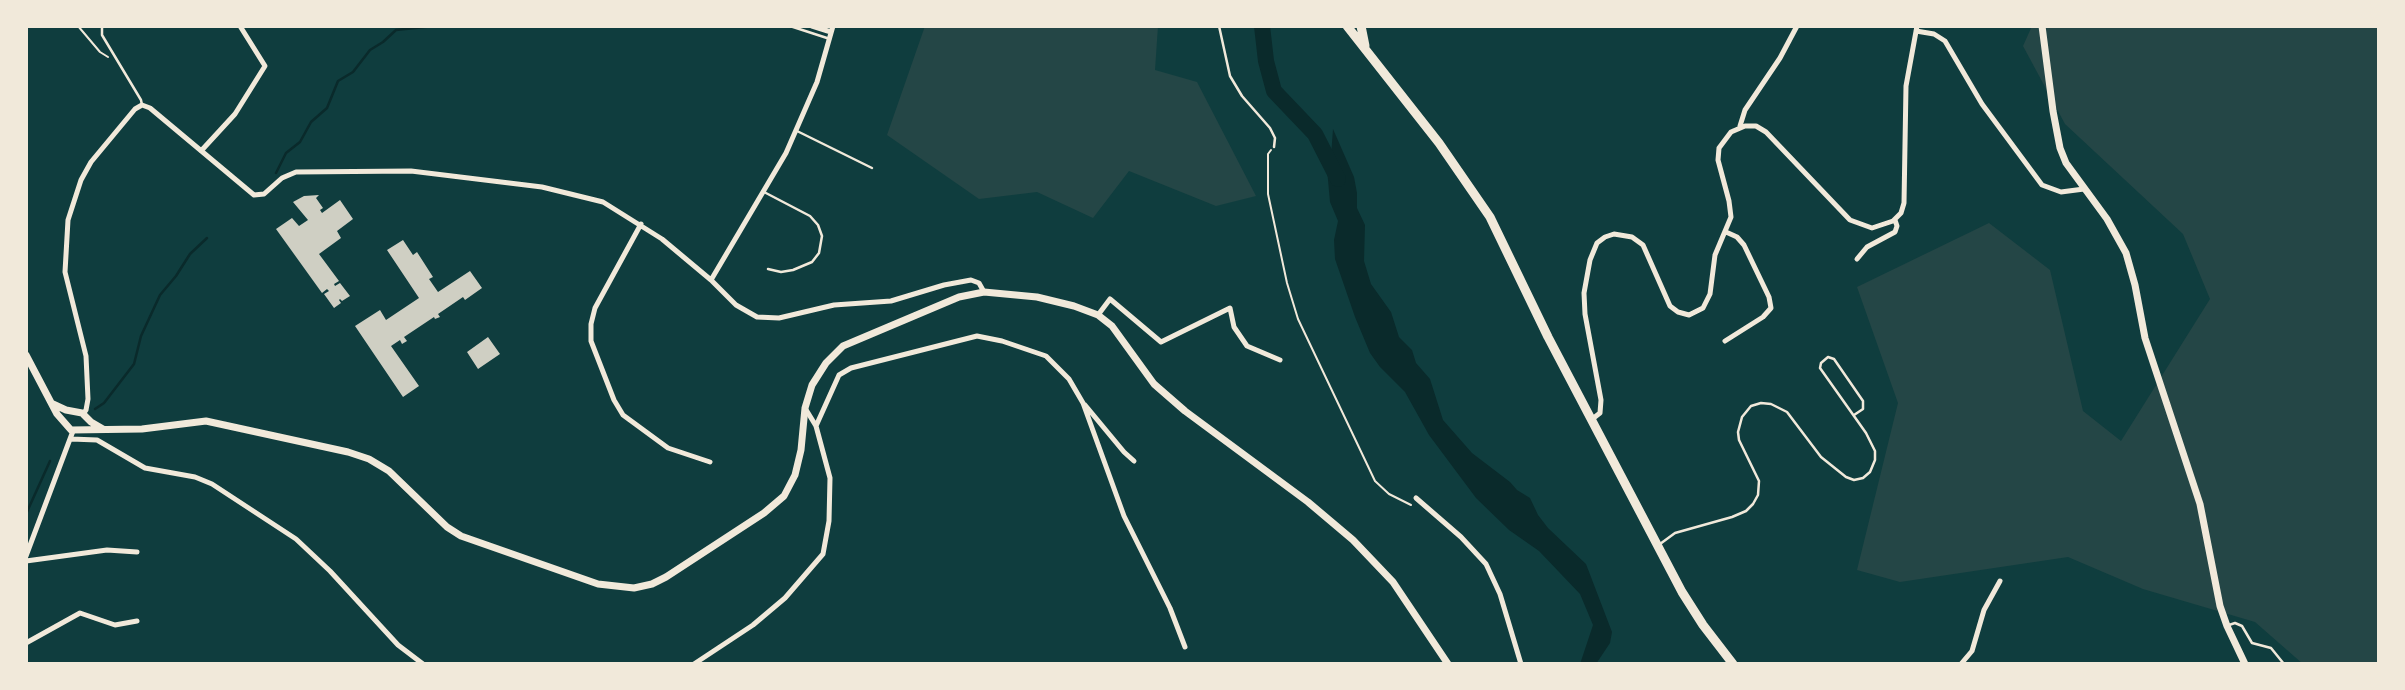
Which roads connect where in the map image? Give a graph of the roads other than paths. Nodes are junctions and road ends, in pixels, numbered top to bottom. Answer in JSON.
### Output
{"nodes":[{"id":1,"x":102,"y":26,"type":"edge"},
{"id":2,"x":240,"y":26,"type":"edge"},
{"id":3,"x":790,"y":26,"type":"edge"},
{"id":4,"x":812,"y":26,"type":"edge"},
{"id":5,"x":1219,"y":26,"type":"edge"},
{"id":6,"x":1347,"y":26,"type":"edge"},
{"id":7,"x":1361,"y":26,"type":"edge"},
{"id":8,"x":1797,"y":26,"type":"edge"},
{"id":9,"x":2042,"y":26,"type":"edge"},
{"id":10,"x":1917,"y":28,"type":"edge"},
{"id":11,"x":831,"y":32,"type":"edge"},
{"id":12,"x":1367,"y":51,"type":"junction"},
{"id":13,"x":142,"y":105,"type":"junction"},
{"id":14,"x":1740,"y":126,"type":"junction"},
{"id":15,"x":796,"y":131,"type":"junction"},
{"id":16,"x":1274,"y":147,"type":"road end"},
{"id":17,"x":201,"y":151,"type":"junction"},
{"id":18,"x":872,"y":168,"type":"dead end"},
{"id":19,"x":2084,"y":189,"type":"junction"},
{"id":20,"x":764,"y":192,"type":"junction"},
{"id":21,"x":1895,"y":219,"type":"junction"},
{"id":22,"x":641,"y":224,"type":"junction"},
{"id":23,"x":1726,"y":232,"type":"junction"},
{"id":24,"x":1857,"y":259,"type":"dead end"},
{"id":25,"x":768,"y":269,"type":"dead end"},
{"id":26,"x":711,"y":280,"type":"junction"},
{"id":27,"x":984,"y":292,"type":"junction"},
{"id":28,"x":1098,"y":315,"type":"junction"},
{"id":29,"x":1726,"y":341,"type":"dead end"},
{"id":30,"x":26,"y":355,"type":"edge"},
{"id":31,"x":1280,"y":360,"type":"dead end"},
{"id":32,"x":1083,"y":403,"type":"junction"},
{"id":33,"x":53,"y":404,"type":"junction"},
{"id":34,"x":805,"y":408,"type":"junction"},
{"id":35,"x":72,"y":412,"type":"junction"},
{"id":36,"x":1854,"y":415,"type":"junction"},
{"id":37,"x":84,"y":416,"type":"junction"},
{"id":38,"x":1591,"y":419,"type":"junction"},
{"id":39,"x":66,"y":422,"type":"junction"},
{"id":40,"x":816,"y":426,"type":"junction"},
{"id":41,"x":104,"y":429,"type":"junction"},
{"id":42,"x":75,"y":433,"type":"junction"},
{"id":43,"x":1135,"y":461,"type":"dead end"},
{"id":44,"x":710,"y":462,"type":"dead end"},
{"id":45,"x":1416,"y":498,"type":"dead end"},
{"id":46,"x":1658,"y":545,"type":"junction"},
{"id":47,"x":137,"y":552,"type":"dead end"},
{"id":48,"x":26,"y":555,"type":"edge"},
{"id":49,"x":26,"y":561,"type":"edge"},
{"id":50,"x":2000,"y":581,"type":"dead end"},
{"id":51,"x":137,"y":621,"type":"dead end"},
{"id":52,"x":2227,"y":626,"type":"junction"},
{"id":53,"x":26,"y":643,"type":"edge"},
{"id":54,"x":1185,"y":647,"type":"dead end"},
{"id":55,"x":422,"y":664,"type":"edge"},
{"id":56,"x":694,"y":664,"type":"edge"},
{"id":57,"x":1448,"y":664,"type":"edge"},
{"id":58,"x":1521,"y":664,"type":"edge"},
{"id":59,"x":1733,"y":664,"type":"edge"},
{"id":60,"x":1961,"y":664,"type":"edge"},
{"id":61,"x":2245,"y":664,"type":"edge"},
{"id":62,"x":2284,"y":664,"type":"edge"}],
"edges":[{"from":1,"to":13,"type":"lane"},
{"from":2,"to":17,"type":"street"},
{"from":3,"to":11,"type":"lane"},
{"from":4,"to":11,"type":"street"},
{"from":5,"to":16,"type":"lane"},
{"from":6,"to":12,"type":"main road"},
{"from":7,"to":12,"type":"main road"},
{"from":8,"to":14,"type":"street"},
{"from":9,"to":19,"type":"street"},
{"from":10,"to":19,"type":"street"},
{"from":10,"to":21,"type":"street"},
{"from":11,"to":15,"type":"street"},
{"from":12,"to":38,"type":"main road"},
{"from":13,"to":17,"type":"street"},
{"from":13,"to":37,"type":"street"},
{"from":14,"to":21,"type":"street"},
{"from":14,"to":23,"type":"street"},
{"from":15,"to":18,"type":"lane"},
{"from":15,"to":20,"type":"street"},
{"from":17,"to":22,"type":"street"},
{"from":19,"to":52,"type":"street"},
{"from":20,"to":25,"type":"lane"},
{"from":20,"to":26,"type":"street"},
{"from":21,"to":24,"type":"street"},
{"from":22,"to":26,"type":"street"},
{"from":22,"to":44,"type":"street"},
{"from":23,"to":29,"type":"street"},
{"from":23,"to":38,"type":"street"},
{"from":26,"to":27,"type":"street"},
{"from":27,"to":28,"type":"street"},
{"from":27,"to":34,"type":"street"},
{"from":28,"to":31,"type":"street"},
{"from":28,"to":57,"type":"street"},
{"from":30,"to":33,"type":"street"},
{"from":32,"to":40,"type":"street"},
{"from":32,"to":43,"type":"street"},
{"from":32,"to":54,"type":"street"},
{"from":33,"to":35,"type":"street"},
{"from":33,"to":39,"type":"street"},
{"from":34,"to":40,"type":"street"},
{"from":34,"to":41,"type":"street"},
{"from":35,"to":37,"type":"street"},
{"from":35,"to":39,"type":"street"},
{"from":36,"to":36,"type":"lane"},
{"from":36,"to":46,"type":"lane"},
{"from":37,"to":41,"type":"street"},
{"from":37,"to":42,"type":"street"},
{"from":38,"to":46,"type":"main road"},
{"from":39,"to":42,"type":"street"},
{"from":40,"to":56,"type":"street"},
{"from":41,"to":42,"type":"street"},
{"from":42,"to":48,"type":"street"},
{"from":42,"to":55,"type":"street"},
{"from":45,"to":58,"type":"street"},
{"from":46,"to":59,"type":"main road"},
{"from":47,"to":49,"type":"street"},
{"from":50,"to":60,"type":"street"},
{"from":51,"to":53,"type":"street"},
{"from":52,"to":61,"type":"street"},
{"from":52,"to":62,"type":"lane"}]}
